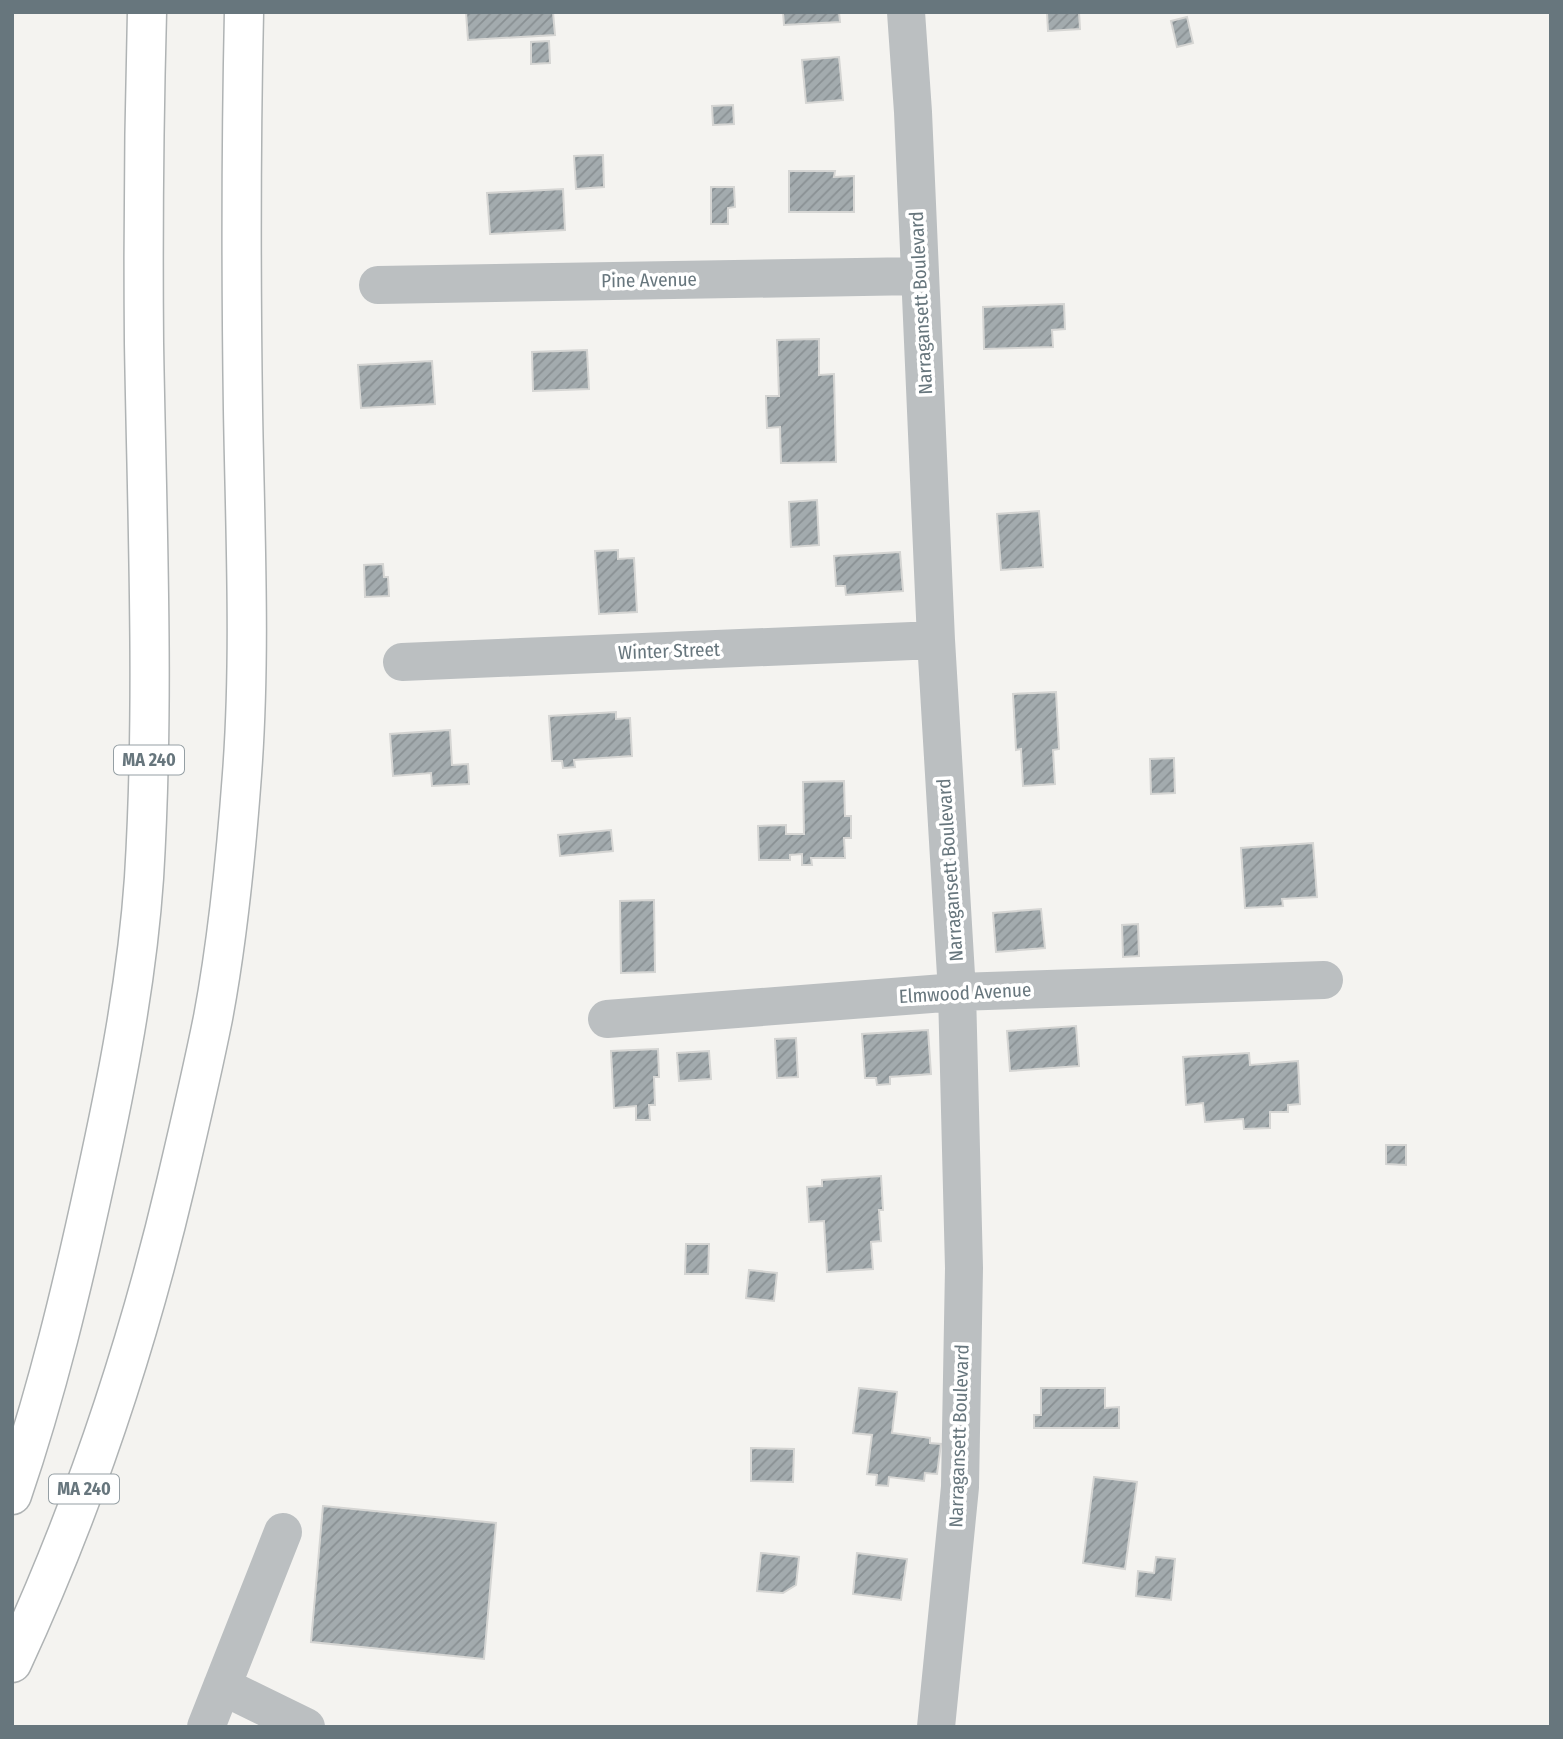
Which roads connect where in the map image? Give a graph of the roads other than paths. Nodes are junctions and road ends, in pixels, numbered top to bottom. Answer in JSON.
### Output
{"nodes":[{"id":1,"x":147,"y":12,"type":"edge"},
{"id":2,"x":244,"y":12,"type":"edge"},
{"id":3,"x":906,"y":12,"type":"edge"},
{"id":4,"x":920,"y":276,"type":"junction"},
{"id":5,"x":378,"y":285,"type":"dead end"},
{"id":6,"x":936,"y":640,"type":"junction"},
{"id":7,"x":402,"y":662,"type":"dead end"},
{"id":8,"x":1324,"y":980,"type":"dead end"},
{"id":9,"x":957,"y":992,"type":"junction"},
{"id":10,"x":607,"y":1018,"type":"dead end"},
{"id":11,"x":13,"y":1494,"type":"edge"},
{"id":12,"x":283,"y":1532,"type":"dead end"},
{"id":13,"x":14,"y":1664,"type":"edge"},
{"id":14,"x":222,"y":1686,"type":"junction"},
{"id":15,"x":206,"y":1727,"type":"edge"},
{"id":16,"x":306,"y":1727,"type":"edge"},
{"id":17,"x":936,"y":1727,"type":"edge"}],
"edges":[{"from":1,"to":11,"type":"highway","number":"MA 240"},
{"from":2,"to":13,"type":"highway","number":"MA 240"},
{"from":3,"to":4,"type":"street","name":"Narragansett Boulevard"},
{"from":4,"to":5,"type":"street","name":"Pine Avenue"},
{"from":4,"to":6,"type":"street","name":"Narragansett Boulevard"},
{"from":6,"to":7,"type":"street","name":"Winter Street"},
{"from":6,"to":9,"type":"street","name":"Narragansett Boulevard"},
{"from":8,"to":9,"type":"street","name":"Elmwood Avenue"},
{"from":9,"to":10,"type":"street","name":"Elmwood Avenue"},
{"from":9,"to":17,"type":"street","name":"Narragansett Boulevard"},
{"from":12,"to":14,"type":"street"},
{"from":14,"to":15,"type":"street"},
{"from":14,"to":16,"type":"street"}]}
